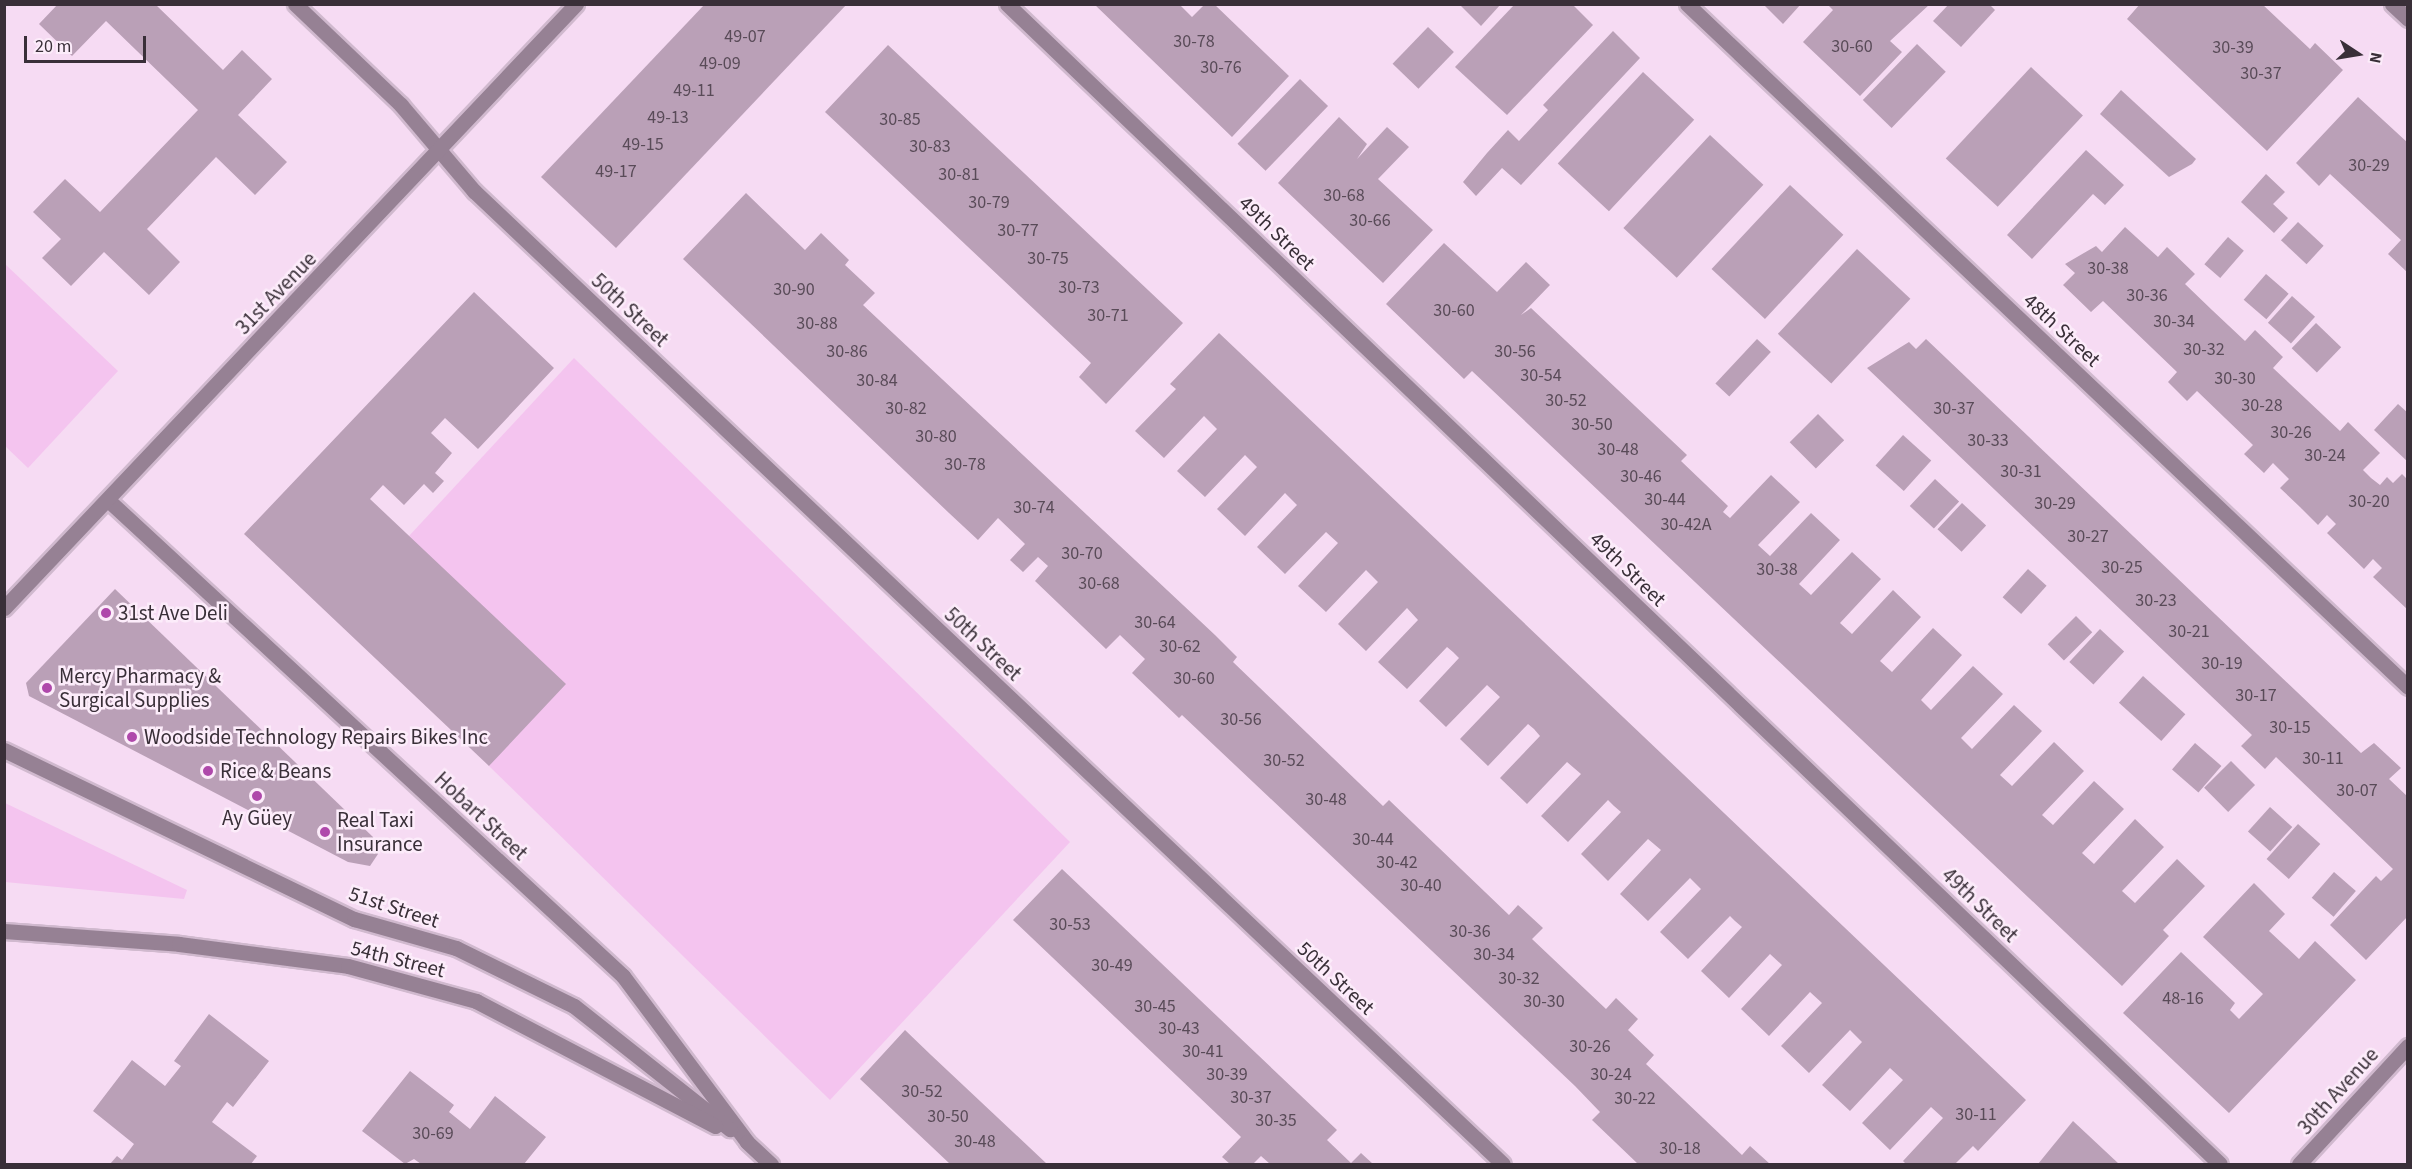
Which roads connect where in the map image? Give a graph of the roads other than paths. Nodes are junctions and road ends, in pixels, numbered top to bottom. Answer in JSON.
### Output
{"nodes":[{"id":1,"x":295,"y":4,"type":"edge"},
{"id":2,"x":576,"y":4,"type":"edge"},
{"id":3,"x":1007,"y":4,"type":"edge"},
{"id":4,"x":1687,"y":4,"type":"edge"},
{"id":5,"x":2392,"y":4,"type":"edge"},
{"id":6,"x":2408,"y":19,"type":"edge"},
{"id":7,"x":438,"y":152,"type":"junction"},
{"id":8,"x":108,"y":500,"type":"junction"},
{"id":9,"x":4,"y":608,"type":"edge"},
{"id":10,"x":2408,"y":687,"type":"edge"},
{"id":11,"x":4,"y":750,"type":"edge"},
{"id":12,"x":4,"y":931,"type":"edge"},
{"id":13,"x":2408,"y":1046,"type":"edge"},
{"id":14,"x":747,"y":1142,"type":"junction"},
{"id":15,"x":771,"y":1164,"type":"edge"},
{"id":16,"x":1503,"y":1164,"type":"edge"},
{"id":17,"x":2220,"y":1164,"type":"edge"},
{"id":18,"x":2299,"y":1164,"type":"edge"}],
"edges":[{"from":1,"to":7,"type":"street","name":"50th Street"},
{"from":2,"to":7,"type":"street","name":"31st Avenue"},
{"from":3,"to":17,"type":"street","name":"49th Street"},
{"from":4,"to":10,"type":"street","name":"48th Street"},
{"from":5,"to":6,"type":"street"},
{"from":7,"to":8,"type":"street","name":"31st Avenue"},
{"from":7,"to":16,"type":"street","name":"50th Street"},
{"from":8,"to":9,"type":"street","name":"31st Avenue"},
{"from":8,"to":14,"type":"street","name":"Hobart Street"},
{"from":11,"to":14,"type":"street","name":"51st Street"},
{"from":12,"to":14,"type":"street","name":"54th Street"},
{"from":13,"to":18,"type":"street","name":"30th Avenue"},
{"from":14,"to":15,"type":"street","name":"Hobart Street"}]}
